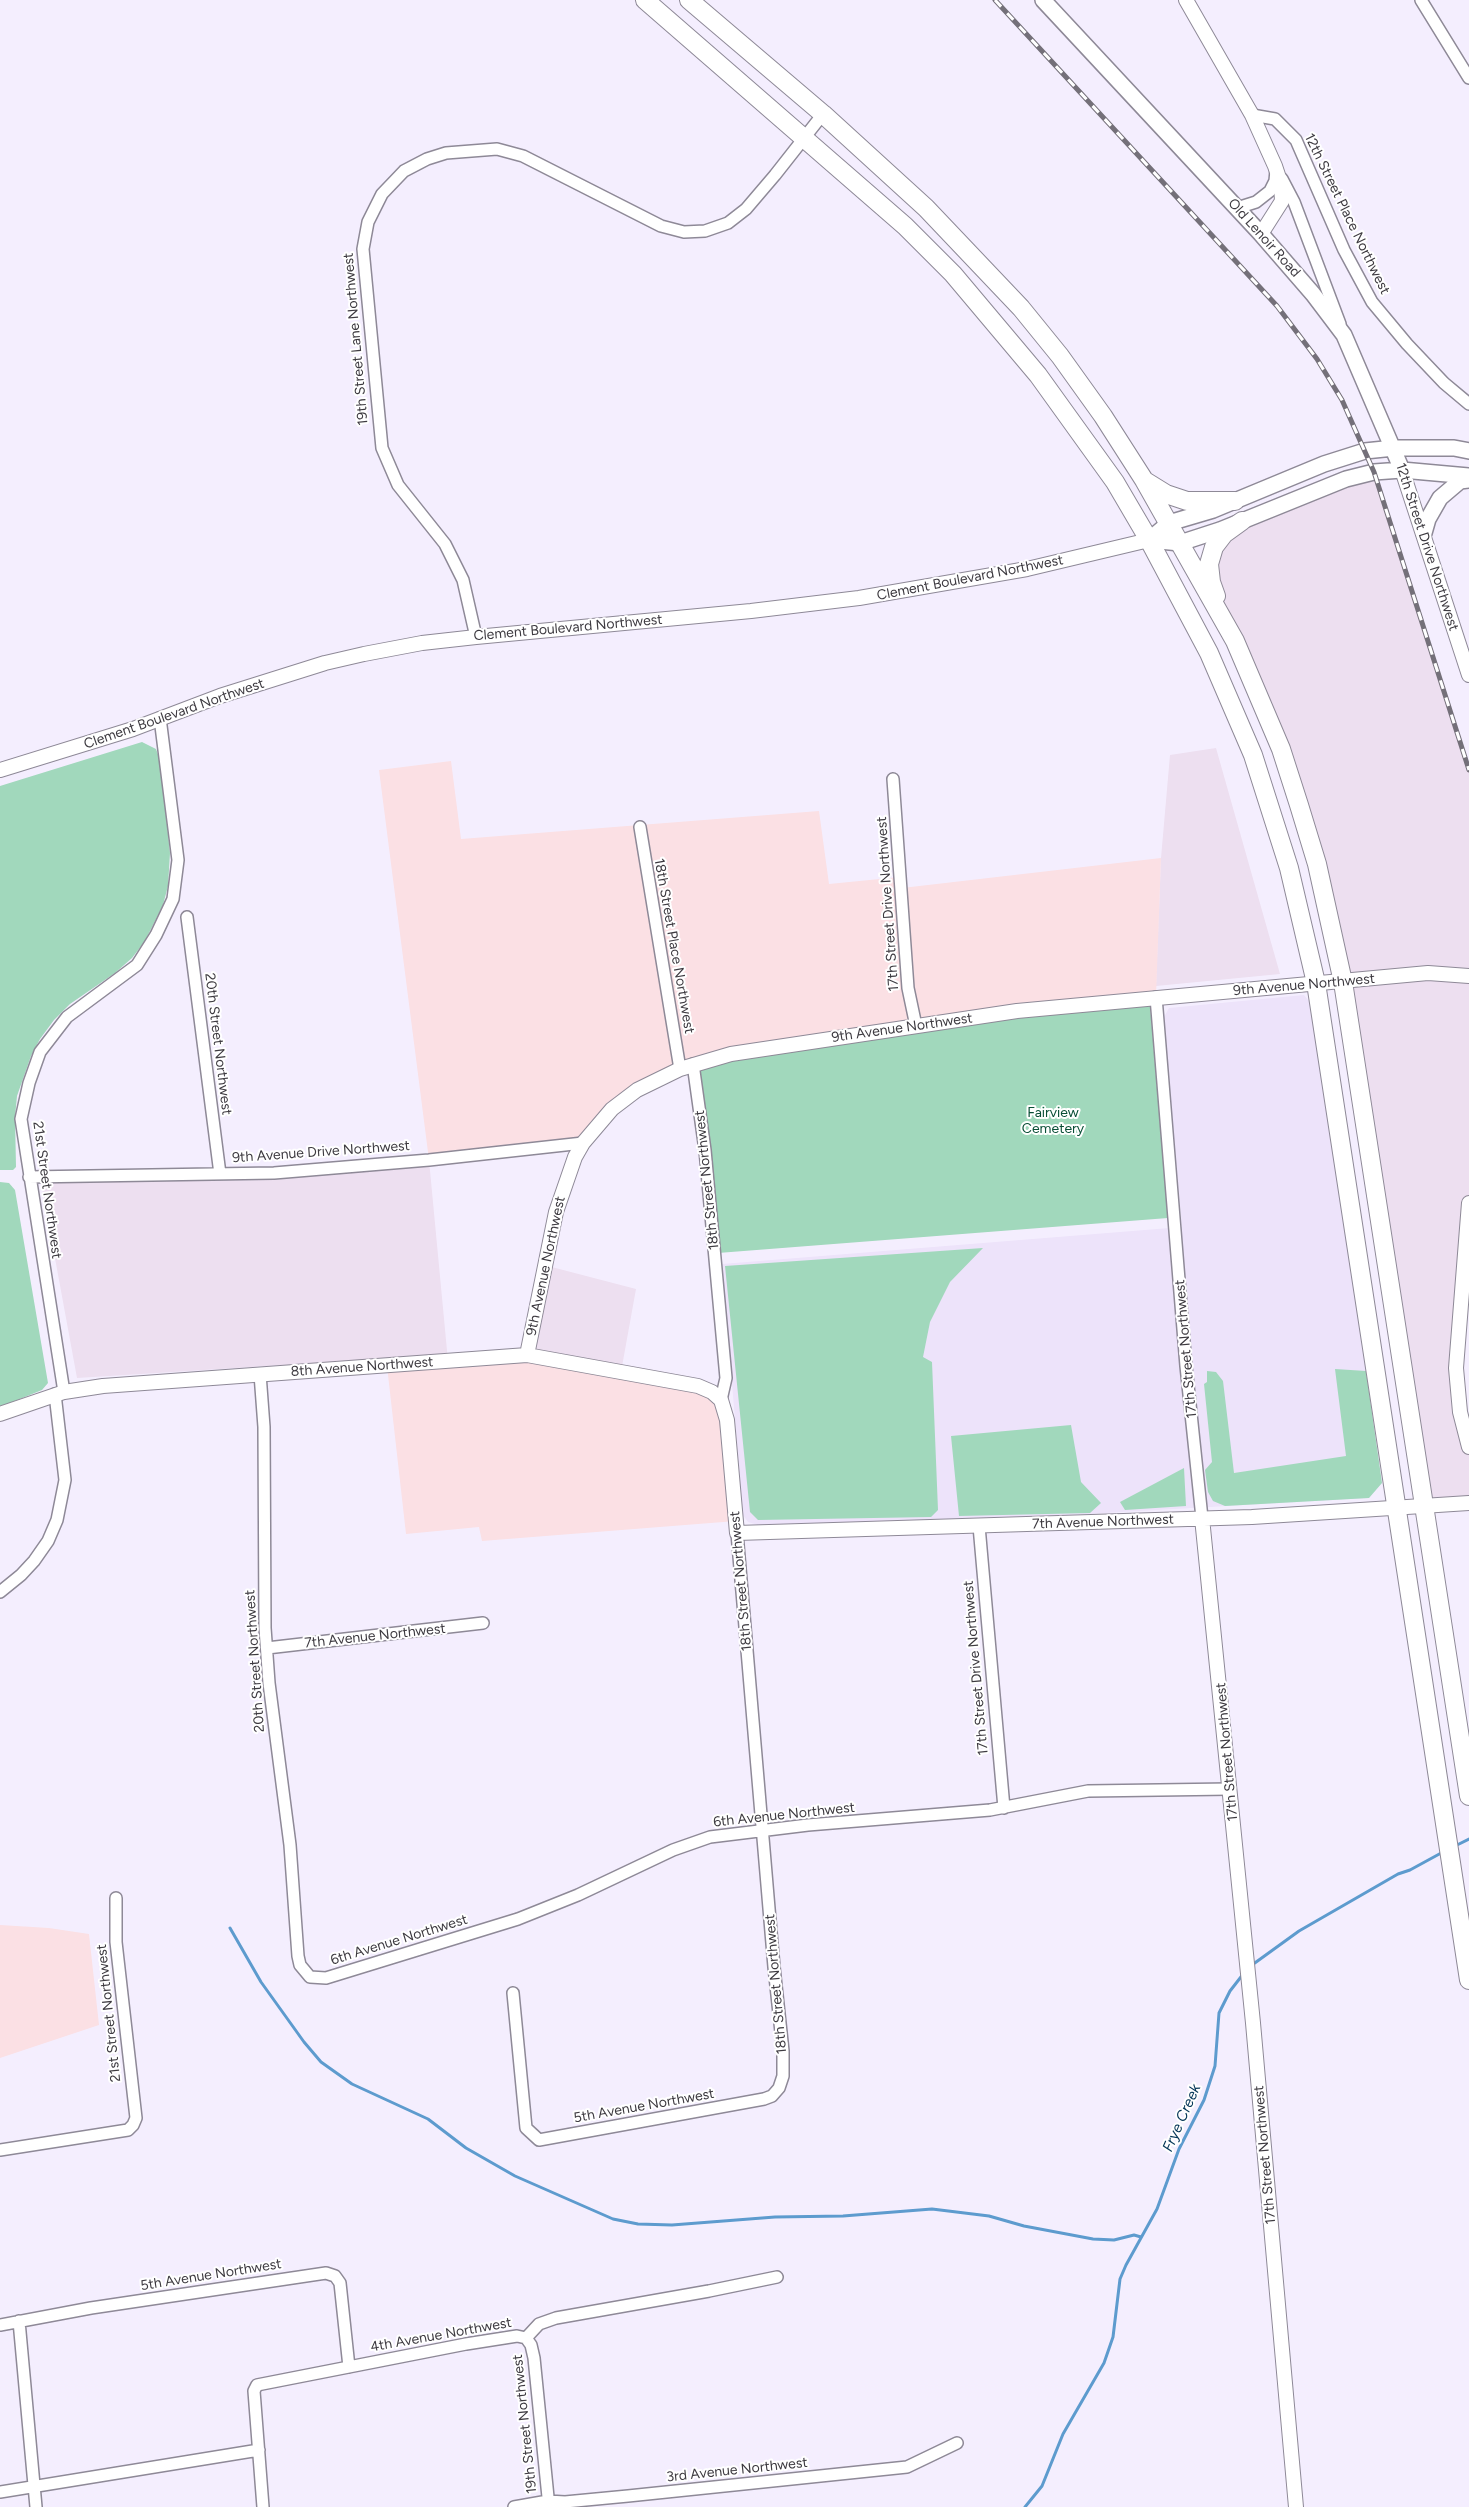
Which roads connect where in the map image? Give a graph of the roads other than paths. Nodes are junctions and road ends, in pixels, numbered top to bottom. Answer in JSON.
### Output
{"nodes":[{"id":1,"x":645,"y":0,"type":"edge"},
{"id":2,"x":689,"y":0,"type":"edge"},
{"id":3,"x":1043,"y":0,"type":"edge"},
{"id":4,"x":1186,"y":0,"type":"edge"},
{"id":5,"x":1421,"y":0,"type":"edge"},
{"id":6,"x":1469,"y":78,"type":"edge"},
{"id":7,"x":823,"y":114,"type":"junction"},
{"id":8,"x":1252,"y":115,"type":"junction"},
{"id":9,"x":806,"y":137,"type":"junction"},
{"id":10,"x":1273,"y":160,"type":"junction"},
{"id":11,"x":1237,"y":208,"type":"junction"},
{"id":12,"x":1261,"y":234,"type":"junction"},
{"id":13,"x":1344,"y":334,"type":"junction"},
{"id":14,"x":1469,"y":404,"type":"edge"},
{"id":15,"x":1394,"y":448,"type":"junction"},
{"id":16,"x":1469,"y":451,"type":"edge"},
{"id":17,"x":1402,"y":470,"type":"junction"},
{"id":18,"x":1469,"y":476,"type":"edge"},
{"id":19,"x":1144,"y":480,"type":"junction"},
{"id":20,"x":1469,"y":480,"type":"edge"},
{"id":21,"x":1265,"y":489,"type":"junction"},
{"id":22,"x":1235,"y":501,"type":"junction"},
{"id":23,"x":1278,"y":507,"type":"junction"},
{"id":24,"x":1242,"y":521,"type":"junction"},
{"id":25,"x":1168,"y":523,"type":"junction"},
{"id":26,"x":1424,"y":533,"type":"junction"},
{"id":27,"x":1149,"y":540,"type":"junction"},
{"id":28,"x":1180,"y":543,"type":"junction"},
{"id":29,"x":1227,"y":627,"type":"junction"},
{"id":30,"x":476,"y":637,"type":"junction"},
{"id":31,"x":1469,"y":675,"type":"edge"},
{"id":32,"x":160,"y":718,"type":"junction"},
{"id":33,"x":0,"y":770,"type":"edge"},
{"id":34,"x":893,"y":779,"type":"dead end"},
{"id":35,"x":640,"y":828,"type":"dead end"},
{"id":36,"x":187,"y":917,"type":"dead end"},
{"id":37,"x":1469,"y":976,"type":"edge"},
{"id":38,"x":1344,"y":982,"type":"junction"},
{"id":39,"x":1316,"y":983,"type":"junction"},
{"id":40,"x":1156,"y":997,"type":"junction"},
{"id":41,"x":916,"y":1026,"type":"junction"},
{"id":42,"x":687,"y":1067,"type":"junction"},
{"id":43,"x":583,"y":1142,"type":"junction"},
{"id":44,"x":220,"y":1174,"type":"junction"},
{"id":45,"x":29,"y":1177,"type":"junction"},
{"id":46,"x":1469,"y":1203,"type":"edge"},
{"id":47,"x":527,"y":1355,"type":"junction"},
{"id":48,"x":260,"y":1374,"type":"junction"},
{"id":49,"x":60,"y":1393,"type":"junction"},
{"id":50,"x":721,"y":1400,"type":"junction"},
{"id":51,"x":0,"y":1414,"type":"edge"},
{"id":52,"x":1469,"y":1447,"type":"edge"},
{"id":53,"x":1469,"y":1503,"type":"edge"},
{"id":54,"x":1426,"y":1506,"type":"junction"},
{"id":55,"x":1398,"y":1509,"type":"junction"},
{"id":56,"x":1202,"y":1518,"type":"junction"},
{"id":57,"x":979,"y":1526,"type":"junction"},
{"id":58,"x":737,"y":1533,"type":"junction"},
{"id":59,"x":0,"y":1592,"type":"edge"},
{"id":60,"x":483,"y":1623,"type":"dead end"},
{"id":61,"x":267,"y":1648,"type":"junction"},
{"id":62,"x":1230,"y":1789,"type":"junction"},
{"id":63,"x":1469,"y":1796,"type":"edge"},
{"id":64,"x":1004,"y":1808,"type":"junction"},
{"id":65,"x":763,"y":1830,"type":"junction"},
{"id":66,"x":116,"y":1898,"type":"dead end"},
{"id":67,"x":306,"y":1973,"type":"joint"},
{"id":68,"x":1469,"y":1980,"type":"edge"},
{"id":69,"x":513,"y":1992,"type":"dead end"},
{"id":70,"x":772,"y":2096,"type":"joint"},
{"id":71,"x":0,"y":2150,"type":"edge"},
{"id":72,"x":777,"y":2276,"type":"dead end"},
{"id":73,"x":19,"y":2321,"type":"junction"},
{"id":74,"x":0,"y":2325,"type":"edge"},
{"id":75,"x":526,"y":2338,"type":"junction"},
{"id":76,"x":349,"y":2367,"type":"junction"},
{"id":77,"x":957,"y":2443,"type":"dead end"},
{"id":78,"x":259,"y":2450,"type":"junction"},
{"id":79,"x":34,"y":2486,"type":"junction"},
{"id":80,"x":0,"y":2492,"type":"edge"},
{"id":81,"x":548,"y":2504,"type":"edge"},
{"id":82,"x":36,"y":2507,"type":"edge"},
{"id":83,"x":263,"y":2507,"type":"edge"},
{"id":84,"x":514,"y":2507,"type":"edge"},
{"id":85,"x":1296,"y":2507,"type":"edge"}],
"edges":[{"from":1,"to":9,"type":"highway"},
{"from":2,"to":7,"type":"highway"},
{"from":3,"to":11,"type":"main road","name":"Old Lenoir Road"},
{"from":4,"to":8,"type":"street"},
{"from":5,"to":6,"type":"street"},
{"from":7,"to":9,"type":"street","name":"19th Street Lane Northwest"},
{"from":7,"to":19,"type":"highway"},
{"from":8,"to":10,"type":"street"},
{"from":8,"to":14,"type":"street","name":"12th Street Place Northwest"},
{"from":9,"to":27,"type":"highway"},
{"from":9,"to":30,"type":"street","name":"19th Street Lane Northwest"},
{"from":10,"to":11,"type":"street"},
{"from":10,"to":12,"type":"street"},
{"from":10,"to":13,"type":"street"},
{"from":11,"to":12,"type":"main road","name":"Old Lenoir Road"},
{"from":12,"to":13,"type":"main road","name":"Old Lenoir Road"},
{"from":13,"to":15,"type":"main road","name":"Old Lenoir Road"},
{"from":15,"to":16,"type":"main road"},
{"from":15,"to":17,"type":"main road","name":"12th Street Drive Northwest"},
{"from":15,"to":21,"type":"main road","name":"Clement Boulevard Northwest"},
{"from":17,"to":18,"type":"main road"},
{"from":17,"to":23,"type":"main road","name":"Clement Boulevard Northwest"},
{"from":17,"to":26,"type":"street","name":"12th Street Drive Northwest"},
{"from":19,"to":22,"type":"highway"},
{"from":19,"to":25,"type":"highway"},
{"from":20,"to":26,"type":"main road"},
{"from":21,"to":22,"type":"main road","name":"Clement Boulevard Northwest"},
{"from":21,"to":23,"type":"street"},
{"from":22,"to":25,"type":"main road","name":"Clement Boulevard Northwest"},
{"from":23,"to":24,"type":"main road","name":"Clement Boulevard Northwest"},
{"from":24,"to":28,"type":"main road","name":"Clement Boulevard Northwest"},
{"from":24,"to":29,"type":"highway"},
{"from":25,"to":27,"type":"main road","name":"Clement Boulevard Northwest"},
{"from":25,"to":28,"type":"highway"},
{"from":26,"to":31,"type":"street","name":"12th Street Drive Northwest"},
{"from":27,"to":28,"type":"main road","name":"Clement Boulevard Northwest"},
{"from":27,"to":30,"type":"street","name":"Clement Boulevard Northwest"},
{"from":27,"to":39,"type":"highway"},
{"from":28,"to":29,"type":"highway"},
{"from":29,"to":38,"type":"highway"},
{"from":30,"to":32,"type":"street","name":"Clement Boulevard Northwest"},
{"from":32,"to":33,"type":"street","name":"Clement Boulevard Northwest"},
{"from":32,"to":45,"type":"street","name":"21st Street Northwest"},
{"from":34,"to":41,"type":"street","name":"17th Street Drive Northwest"},
{"from":35,"to":42,"type":"street","name":"18th Street Place Northwest"},
{"from":36,"to":44,"type":"street","name":"20th Street Northwest"},
{"from":37,"to":38,"type":"street","name":"9th Avenue Northwest"},
{"from":38,"to":39,"type":"street","name":"9th Avenue Northwest"},
{"from":38,"to":54,"type":"highway"},
{"from":39,"to":40,"type":"street","name":"9th Avenue Northwest"},
{"from":39,"to":55,"type":"highway"},
{"from":40,"to":41,"type":"street","name":"9th Avenue Northwest"},
{"from":40,"to":56,"type":"street","name":"17th Street Northwest"},
{"from":41,"to":42,"type":"street","name":"9th Avenue Northwest"},
{"from":42,"to":43,"type":"street","name":"9th Avenue Northwest"},
{"from":42,"to":50,"type":"street","name":"18th Street Northwest"},
{"from":43,"to":44,"type":"street","name":"9th Avenue Drive Northwest"},
{"from":43,"to":47,"type":"street","name":"9th Avenue Northwest"},
{"from":44,"to":45,"type":"street","name":"9th Avenue Drive Northwest"},
{"from":45,"to":49,"type":"street","name":"21st Street Northwest"},
{"from":46,"to":52,"type":"street"},
{"from":47,"to":48,"type":"street","name":"8th Avenue Northwest"},
{"from":47,"to":50,"type":"street","name":"8th Avenue Northwest"},
{"from":48,"to":49,"type":"street","name":"8th Avenue Northwest"},
{"from":48,"to":61,"type":"street","name":"20th Street Northwest"},
{"from":49,"to":51,"type":"street","name":"8th Avenue Northwest"},
{"from":49,"to":59,"type":"street","name":"21st Street Northwest"},
{"from":50,"to":58,"type":"street","name":"18th Street Northwest"},
{"from":53,"to":54,"type":"street","name":"7th Avenue Northwest"},
{"from":54,"to":55,"type":"street","name":"7th Avenue Northwest"},
{"from":54,"to":63,"type":"highway"},
{"from":55,"to":56,"type":"street","name":"7th Avenue Northwest"},
{"from":55,"to":68,"type":"highway"},
{"from":56,"to":57,"type":"street","name":"7th Avenue Northwest"},
{"from":56,"to":62,"type":"street","name":"17th Street Northwest"},
{"from":57,"to":58,"type":"street","name":"7th Avenue Northwest"},
{"from":57,"to":64,"type":"street","name":"17th Street Drive Northwest"},
{"from":58,"to":65,"type":"street","name":"18th Street Northwest"},
{"from":60,"to":61,"type":"street","name":"7th Avenue Northwest"},
{"from":61,"to":67,"type":"street","name":"20th Street Northwest"},
{"from":62,"to":64,"type":"street","name":"6th Avenue Northwest"},
{"from":62,"to":85,"type":"street","name":"17th Street Northwest"},
{"from":64,"to":65,"type":"street","name":"6th Avenue Northwest"},
{"from":65,"to":67,"type":"street","name":"6th Avenue Northwest"},
{"from":65,"to":70,"type":"street","name":"18th Street Northwest"},
{"from":66,"to":71,"type":"street","name":"21st Street Northwest"},
{"from":69,"to":70,"type":"street","name":"5th Avenue Northwest"},
{"from":72,"to":75,"type":"street","name":"4th Avenue Northwest"},
{"from":73,"to":74,"type":"street","name":"5th Avenue Northwest"},
{"from":73,"to":76,"type":"street","name":"5th Avenue Northwest"},
{"from":73,"to":79,"type":"street"},
{"from":75,"to":76,"type":"street","name":"4th Avenue Northwest"},
{"from":75,"to":81,"type":"street","name":"19th Street Northwest"},
{"from":76,"to":78,"type":"street","name":"4th Avenue Northwest"},
{"from":77,"to":81,"type":"street","name":"3rd Avenue Northwest"},
{"from":78,"to":79,"type":"street"},
{"from":78,"to":83,"type":"street"},
{"from":79,"to":80,"type":"street"},
{"from":79,"to":82,"type":"street"},
{"from":81,"to":84,"type":"street","name":"3rd Avenue Northwest"}]}
